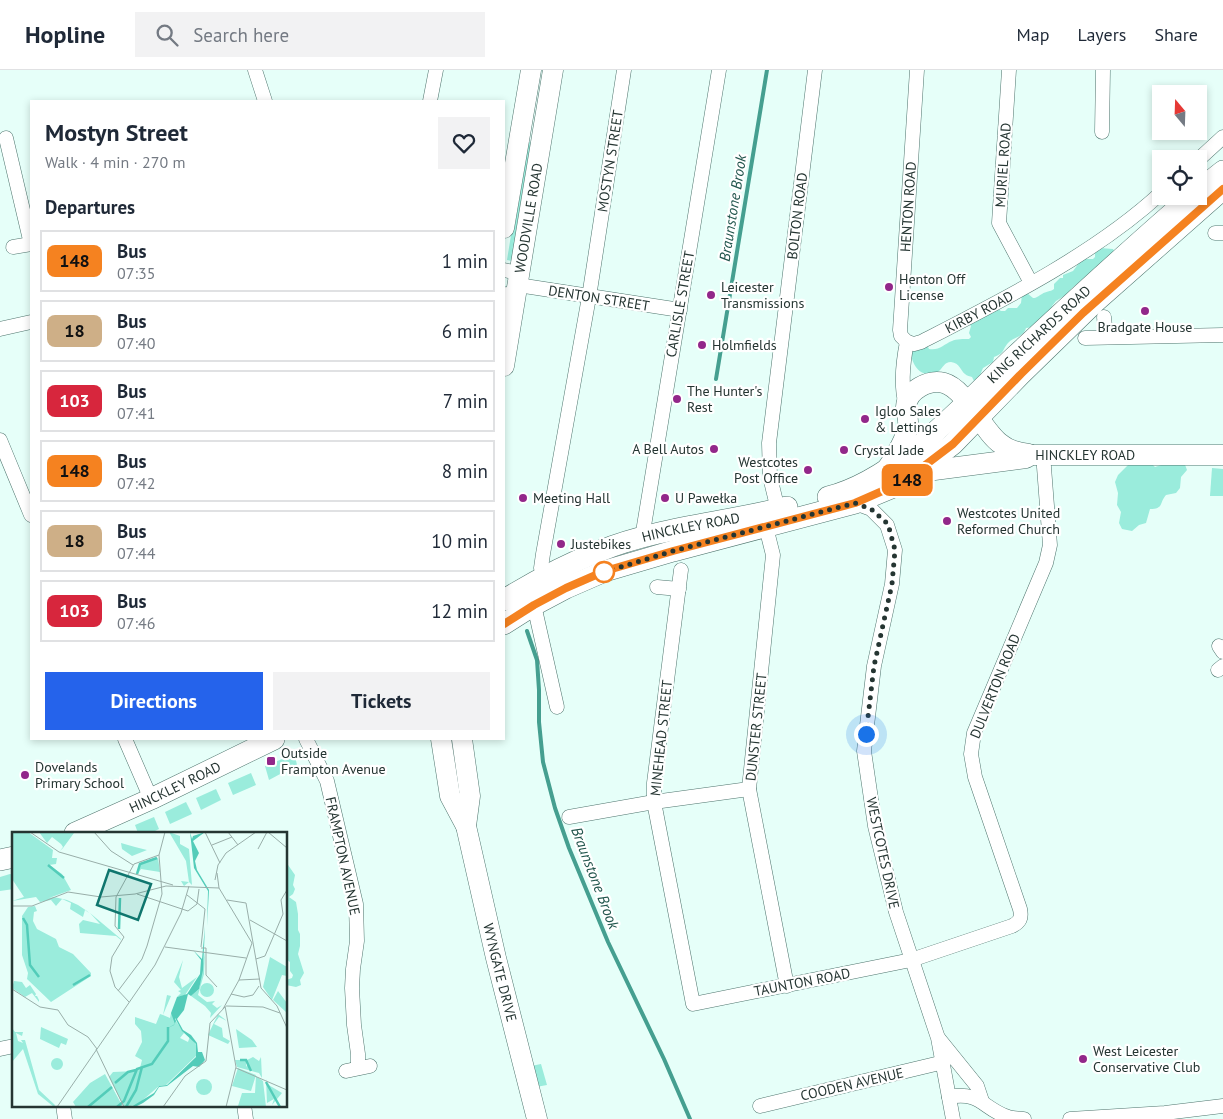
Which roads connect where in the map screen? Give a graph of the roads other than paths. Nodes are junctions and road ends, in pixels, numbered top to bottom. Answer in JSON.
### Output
{"nodes":[{"id":1,"x":255,"y":70,"type":"edge"},
{"id":2,"x":436,"y":70,"type":"edge"},
{"id":3,"x":531,"y":70,"type":"edge"},
{"id":4,"x":553,"y":70,"type":"edge"},
{"id":5,"x":624,"y":70,"type":"edge"},
{"id":6,"x":719,"y":70,"type":"edge"},
{"id":7,"x":815,"y":70,"type":"edge"},
{"id":8,"x":917,"y":70,"type":"edge"},
{"id":9,"x":1009,"y":70,"type":"edge"},
{"id":10,"x":1103,"y":70,"type":"edge"},
{"id":11,"x":265,"y":100,"type":"edge"},
{"id":12,"x":430,"y":100,"type":"edge"},
{"id":13,"x":520,"y":131,"type":"junction"},
{"id":14,"x":1102,"y":132,"type":"dead end"},
{"id":15,"x":542,"y":136,"type":"junction"},
{"id":16,"x":1223,"y":137,"type":"edge"},
{"id":17,"x":6,"y":138,"type":"dead end"},
{"id":18,"x":1207,"y":152,"type":"edge"},
{"id":19,"x":5,"y":156,"type":"edge"},
{"id":20,"x":1223,"y":171,"type":"edge"},
{"id":21,"x":1207,"y":184,"type":"edge"},
{"id":22,"x":1223,"y":189,"type":"edge"},
{"id":23,"x":1152,"y":201,"type":"edge"},
{"id":24,"x":1182,"y":205,"type":"edge"},
{"id":25,"x":505,"y":222,"type":"edge"},
{"id":26,"x":30,"y":241,"type":"edge"},
{"id":27,"x":30,"y":244,"type":"edge"},
{"id":28,"x":13,"y":247,"type":"dead end"},
{"id":29,"x":505,"y":270,"type":"edge"},
{"id":30,"x":1031,"y":283,"type":"junction"},
{"id":31,"x":511,"y":289,"type":"edge"},
{"id":32,"x":589,"y":297,"type":"junction"},
{"id":33,"x":680,"y":310,"type":"junction"},
{"id":34,"x":1104,"y":317,"type":"dead end"},
{"id":35,"x":30,"y":322,"type":"edge"},
{"id":36,"x":0,"y":329,"type":"edge"},
{"id":37,"x":1223,"y":335,"type":"edge"},
{"id":38,"x":1085,"y":338,"type":"dead end"},
{"id":39,"x":1106,"y":338,"type":"junction"},
{"id":40,"x":907,"y":342,"type":"junction"},
{"id":41,"x":505,"y":355,"type":"edge"},
{"id":42,"x":906,"y":407,"type":"junction"},
{"id":43,"x":973,"y":410,"type":"junction"},
{"id":44,"x":0,"y":440,"type":"edge"},
{"id":45,"x":1037,"y":455,"type":"junction"},
{"id":46,"x":1223,"y":455,"type":"edge"},
{"id":47,"x":902,"y":476,"type":"junction"},
{"id":48,"x":855,"y":503,"type":"junction"},
{"id":49,"x":778,"y":510,"type":"junction"},
{"id":50,"x":30,"y":512,"type":"edge"},
{"id":51,"x":766,"y":527,"type":"junction"},
{"id":52,"x":642,"y":538,"type":"junction"},
{"id":53,"x":681,"y":570,"type":"dead end"},
{"id":54,"x":545,"y":576,"type":"junction"},
{"id":55,"x":657,"y":587,"type":"dead end"},
{"id":56,"x":679,"y":589,"type":"junction"},
{"id":57,"x":507,"y":594,"type":"edge"},
{"id":58,"x":534,"y":605,"type":"junction"},
{"id":59,"x":505,"y":623,"type":"edge"},
{"id":60,"x":557,"y":707,"type":"dead end"},
{"id":61,"x":125,"y":740,"type":"edge"},
{"id":62,"x":272,"y":740,"type":"edge"},
{"id":63,"x":306,"y":740,"type":"edge"},
{"id":64,"x":441,"y":740,"type":"edge"},
{"id":65,"x":462,"y":740,"type":"edge"},
{"id":66,"x":749,"y":789,"type":"junction"},
{"id":67,"x":151,"y":798,"type":"junction"},
{"id":68,"x":654,"y":802,"type":"junction"},
{"id":69,"x":569,"y":818,"type":"dead end"},
{"id":70,"x":466,"y":826,"type":"junction"},
{"id":71,"x":77,"y":832,"type":"edge"},
{"id":72,"x":911,"y":960,"type":"junction"},
{"id":73,"x":787,"y":986,"type":"junction"},
{"id":74,"x":693,"y":1004,"type":"joint"},
{"id":75,"x":938,"y":1038,"type":"junction"},
{"id":76,"x":944,"y":1062,"type":"junction"},
{"id":77,"x":358,"y":1068,"type":"dead end"},
{"id":78,"x":949,"y":1097,"type":"junction"},
{"id":79,"x":982,"y":1101,"type":"junction"},
{"id":80,"x":63,"y":1106,"type":"edge"},
{"id":81,"x":244,"y":1106,"type":"edge"},
{"id":82,"x":760,"y":1106,"type":"dead end"},
{"id":83,"x":1223,"y":1106,"type":"edge"},
{"id":84,"x":65,"y":1119,"type":"edge"},
{"id":85,"x":246,"y":1119,"type":"edge"},
{"id":86,"x":536,"y":1119,"type":"edge"},
{"id":87,"x":953,"y":1119,"type":"edge"},
{"id":88,"x":1024,"y":1119,"type":"edge"},
{"id":89,"x":1070,"y":1119,"type":"edge"}],
"edges":[{"from":1,"to":11,"type":"street"},
{"from":2,"to":12,"type":"street"},
{"from":3,"to":13,"type":"street","name":"WOODVILLE ROAD"},
{"from":4,"to":15,"type":"street","name":"WOODVILLE ROAD"},
{"from":5,"to":32,"type":"street","name":"MOSTYN STREET"},
{"from":6,"to":33,"type":"street","name":"CARLISLE STREET"},
{"from":7,"to":49,"type":"street","name":"BOLTON ROAD"},
{"from":8,"to":40,"type":"street","name":"HENTON ROAD"},
{"from":9,"to":30,"type":"street","name":"MURIEL ROAD"},
{"from":10,"to":14,"type":"street"},
{"from":13,"to":15,"type":"street"},
{"from":13,"to":25,"type":"street","name":"WOODVILLE ROAD"},
{"from":15,"to":31,"type":"street","name":"WOODVILLE ROAD"},
{"from":16,"to":18,"type":"street"},
{"from":17,"to":19,"type":"street"},
{"from":19,"to":26,"type":"street"},
{"from":20,"to":21,"type":"main road"},
{"from":22,"to":43,"type":"main road","name":"KING RICHARDS ROAD"},
{"from":23,"to":30,"type":"street","name":"KIRBY ROAD"},
{"from":24,"to":43,"type":"main road","name":"KING RICHARDS ROAD"},
{"from":27,"to":28,"type":"street"},
{"from":29,"to":31,"type":"street"},
{"from":30,"to":40,"type":"street","name":"KIRBY ROAD"},
{"from":31,"to":32,"type":"street","name":"DENTON STREET"},
{"from":31,"to":41,"type":"street","name":"WOODVILLE ROAD"},
{"from":32,"to":33,"type":"street","name":"DENTON STREET"},
{"from":32,"to":54,"type":"street","name":"MOSTYN STREET"},
{"from":33,"to":52,"type":"street","name":"CARLISLE STREET"},
{"from":34,"to":39,"type":"street"},
{"from":35,"to":36,"type":"street"},
{"from":37,"to":39,"type":"street"},
{"from":38,"to":39,"type":"street"},
{"from":40,"to":42,"type":"street"},
{"from":42,"to":43,"type":"street"},
{"from":42,"to":47,"type":"street"},
{"from":43,"to":45,"type":"street"},
{"from":43,"to":47,"type":"main road","name":"KING RICHARDS ROAD"},
{"from":43,"to":47,"type":"main road","name":"KING RICHARDS ROAD"},
{"from":44,"to":50,"type":"street"},
{"from":45,"to":46,"type":"street","name":"HINCKLEY ROAD"},
{"from":45,"to":47,"type":"street","name":"HINCKLEY ROAD"},
{"from":45,"to":72,"type":"street","name":"DULVERTON ROAD"},
{"from":47,"to":48,"type":"main road","name":"HINCKLEY ROAD"},
{"from":47,"to":49,"type":"main road","name":"HINCKLEY ROAD"},
{"from":48,"to":51,"type":"main road","name":"HINCKLEY ROAD"},
{"from":48,"to":72,"type":"street","name":"WESTCOTES DRIVE"},
{"from":49,"to":52,"type":"main road","name":"HINCKLEY ROAD"},
{"from":51,"to":58,"type":"main road","name":"HINCKLEY ROAD"},
{"from":51,"to":66,"type":"street","name":"DUNSTER STREET"},
{"from":52,"to":54,"type":"main road","name":"HINCKLEY ROAD"},
{"from":53,"to":56,"type":"street","name":"MINEHEAD STREET"},
{"from":54,"to":57,"type":"main road","name":"HINCKLEY ROAD"},
{"from":55,"to":56,"type":"street"},
{"from":56,"to":68,"type":"street","name":"MINEHEAD STREET"},
{"from":58,"to":59,"type":"main road","name":"HINCKLEY ROAD"},
{"from":58,"to":60,"type":"street"},
{"from":61,"to":67,"type":"street"},
{"from":62,"to":67,"type":"main road","name":"HINCKLEY ROAD"},
{"from":63,"to":77,"type":"street","name":"FRAMPTON AVENUE"},
{"from":64,"to":70,"type":"street","name":"WYNGATE DRIVE"},
{"from":65,"to":70,"type":"street","name":"WYNGATE DRIVE"},
{"from":66,"to":68,"type":"street"},
{"from":66,"to":73,"type":"street","name":"DUNSTER STREET"},
{"from":67,"to":71,"type":"main road","name":"HINCKLEY ROAD"},
{"from":68,"to":69,"type":"street"},
{"from":68,"to":74,"type":"street","name":"MINEHEAD STREET"},
{"from":70,"to":86,"type":"street","name":"WYNGATE DRIVE"},
{"from":72,"to":73,"type":"street","name":"TAUNTON ROAD"},
{"from":72,"to":75,"type":"street","name":"WESTCOTES DRIVE"},
{"from":73,"to":74,"type":"street","name":"TAUNTON ROAD"},
{"from":75,"to":76,"type":"street","name":"WESTCOTES DRIVE"},
{"from":75,"to":79,"type":"street","name":"WESTCOTES DRIVE"},
{"from":76,"to":78,"type":"street","name":"WESTCOTES DRIVE"},
{"from":76,"to":82,"type":"street","name":"COODEN AVENUE"},
{"from":78,"to":79,"type":"street"},
{"from":78,"to":87,"type":"street","name":"WESTCOTES DRIVE"},
{"from":79,"to":88,"type":"street"},
{"from":80,"to":84,"type":"street"},
{"from":81,"to":85,"type":"street"},
{"from":83,"to":89,"type":"street"}]}
